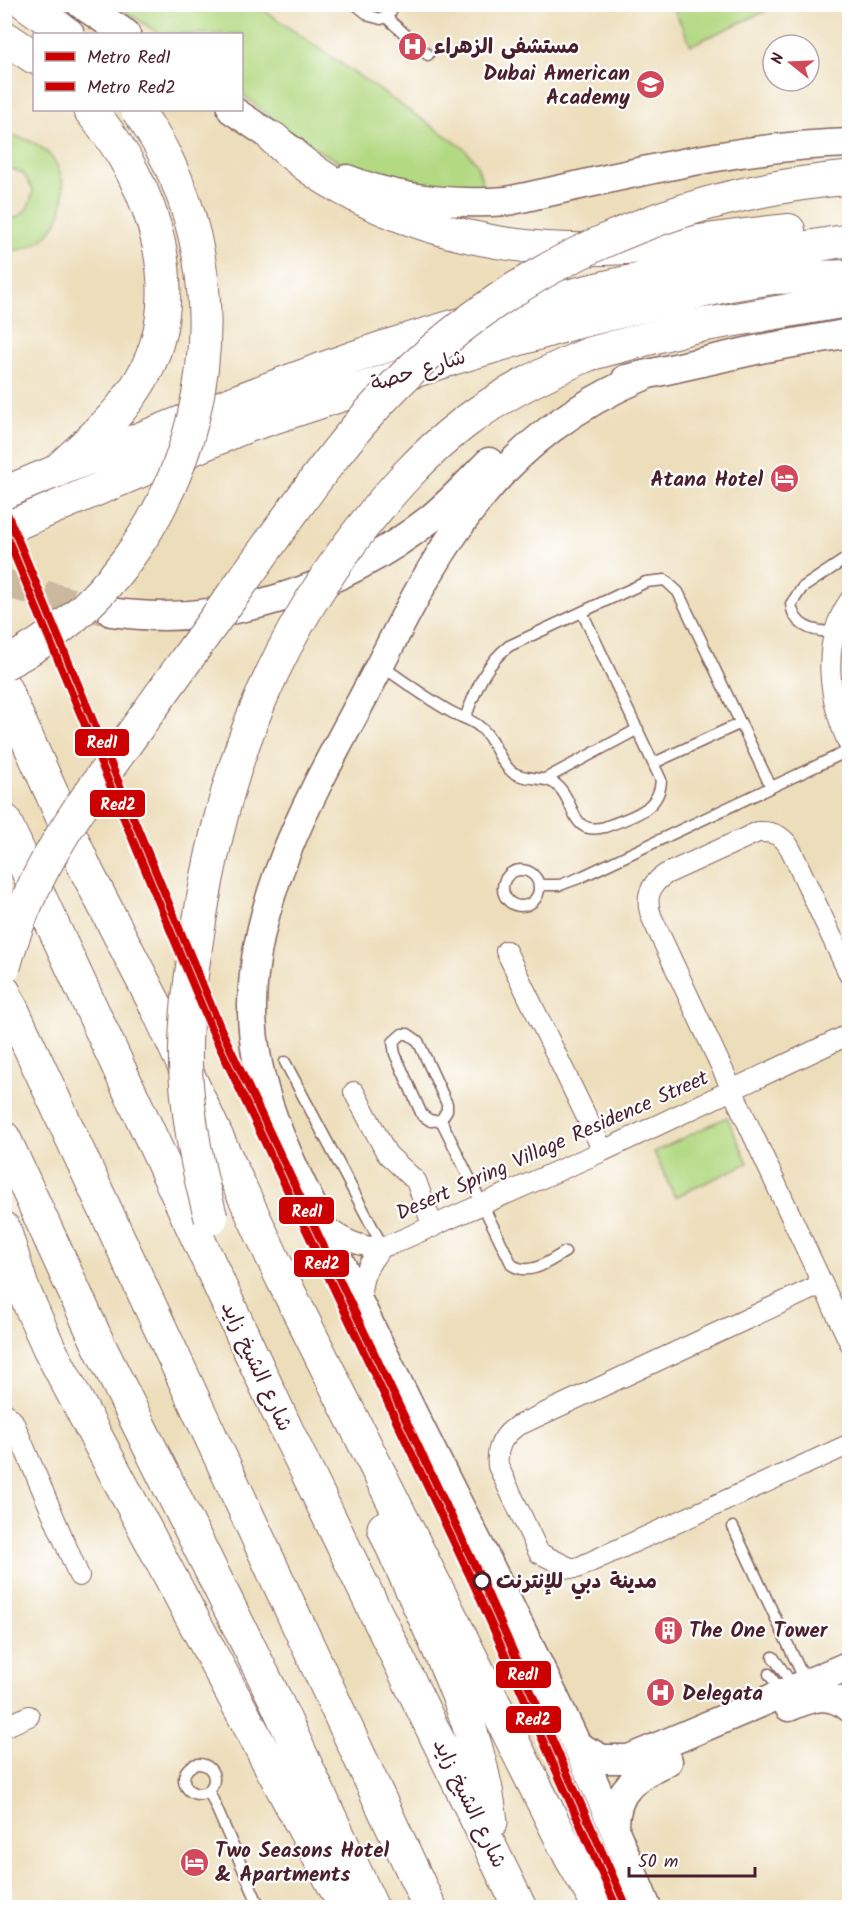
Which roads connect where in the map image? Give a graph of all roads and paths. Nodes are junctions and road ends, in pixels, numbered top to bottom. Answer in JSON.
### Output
{"nodes":[{"id":1,"x":81,"y":4,"type":"edge"},
{"id":2,"x":355,"y":4,"type":"edge"},
{"id":3,"x":393,"y":4,"type":"edge"},
{"id":4,"x":30,"y":7,"type":"edge"},
{"id":5,"x":387,"y":17,"type":"junction"},
{"id":6,"x":67,"y":33,"type":"edge"},
{"id":7,"x":124,"y":33,"type":"edge"},
{"id":8,"x":4,"y":37,"type":"edge"},
{"id":9,"x":428,"y":55,"type":"dead end"},
{"id":10,"x":33,"y":56,"type":"edge"},
{"id":11,"x":91,"y":111,"type":"edge"},
{"id":12,"x":138,"y":111,"type":"edge"},
{"id":13,"x":233,"y":111,"type":"edge"},
{"id":14,"x":273,"y":138,"type":"junction"},
{"id":15,"x":849,"y":143,"type":"edge"},
{"id":16,"x":849,"y":178,"type":"edge"},
{"id":17,"x":849,"y":224,"type":"edge"},
{"id":18,"x":849,"y":240,"type":"edge"},
{"id":19,"x":849,"y":276,"type":"edge"},
{"id":20,"x":849,"y":300,"type":"edge"},
{"id":21,"x":849,"y":333,"type":"edge"},
{"id":22,"x":644,"y":376,"type":"junction"},
{"id":23,"x":46,"y":476,"type":"junction"},
{"id":24,"x":4,"y":493,"type":"edge"},
{"id":25,"x":4,"y":529,"type":"edge"},
{"id":26,"x":849,"y":556,"type":"edge"},
{"id":27,"x":849,"y":600,"type":"edge"},
{"id":28,"x":111,"y":612,"type":"tunnel mouth"},
{"id":29,"x":582,"y":612,"type":"junction"},
{"id":30,"x":834,"y":632,"type":"junction"},
{"id":31,"x":4,"y":664,"type":"edge"},
{"id":32,"x":380,"y":665,"type":"junction"},
{"id":33,"x":4,"y":687,"type":"edge"},
{"id":34,"x":465,"y":718,"type":"junction"},
{"id":35,"x":741,"y":723,"type":"junction"},
{"id":36,"x":638,"y":729,"type":"junction"},
{"id":37,"x":849,"y":749,"type":"edge"},
{"id":38,"x":654,"y":763,"type":"junction"},
{"id":39,"x":545,"y":779,"type":"junction"},
{"id":40,"x":771,"y":787,"type":"junction"},
{"id":41,"x":4,"y":820,"type":"edge"},
{"id":42,"x":539,"y":885,"type":"dead end"},
{"id":43,"x":506,"y":951,"type":"dead end"},
{"id":44,"x":4,"y":967,"type":"edge"},
{"id":45,"x":849,"y":976,"type":"edge"},
{"id":46,"x":4,"y":992,"type":"edge"},
{"id":47,"x":849,"y":1034,"type":"edge"},
{"id":48,"x":285,"y":1062,"type":"dead end"},
{"id":49,"x":732,"y":1090,"type":"junction"},
{"id":50,"x":354,"y":1092,"type":"dead end"},
{"id":51,"x":441,"y":1120,"type":"junction"},
{"id":52,"x":4,"y":1138,"type":"edge"},
{"id":53,"x":603,"y":1151,"type":"junction"},
{"id":54,"x":482,"y":1206,"type":"junction"},
{"id":55,"x":323,"y":1224,"type":"junction"},
{"id":56,"x":433,"y":1227,"type":"junction"},
{"id":57,"x":4,"y":1229,"type":"edge"},
{"id":58,"x":387,"y":1246,"type":"junction"},
{"id":59,"x":566,"y":1252,"type":"dead end"},
{"id":60,"x":282,"y":1278,"type":"junction"},
{"id":61,"x":822,"y":1284,"type":"junction"},
{"id":62,"x":361,"y":1307,"type":"junction"},
{"id":63,"x":849,"y":1343,"type":"edge"},
{"id":64,"x":4,"y":1413,"type":"edge"},
{"id":65,"x":849,"y":1444,"type":"edge"},
{"id":66,"x":733,"y":1527,"type":"dead end"},
{"id":67,"x":351,"y":1561,"type":"junction"},
{"id":68,"x":79,"y":1576,"type":"dead end"},
{"id":69,"x":773,"y":1657,"type":"dead end"},
{"id":70,"x":849,"y":1665,"type":"edge"},
{"id":71,"x":788,"y":1685,"type":"junction"},
{"id":72,"x":849,"y":1708,"type":"edge"},
{"id":73,"x":30,"y":1716,"type":"dead end"},
{"id":74,"x":4,"y":1726,"type":"edge"},
{"id":75,"x":578,"y":1746,"type":"junction"},
{"id":76,"x":209,"y":1791,"type":"dead end"},
{"id":77,"x":615,"y":1828,"type":"junction"},
{"id":78,"x":494,"y":1850,"type":"junction"},
{"id":79,"x":260,"y":1908,"type":"edge"},
{"id":80,"x":346,"y":1908,"type":"edge"},
{"id":81,"x":372,"y":1908,"type":"edge"},
{"id":82,"x":430,"y":1908,"type":"edge"},
{"id":83,"x":520,"y":1908,"type":"edge"},
{"id":84,"x":600,"y":1908,"type":"edge"},
{"id":85,"x":647,"y":1908,"type":"edge"}],
"edges":[{"from":1,"to":7,"type":"main road"},
{"from":2,"to":5,"type":"lane"},
{"from":3,"to":5,"type":"lane"},
{"from":4,"to":6,"type":"main road"},
{"from":5,"to":9,"type":"lane"},
{"from":8,"to":10,"type":"highway"},
{"from":11,"to":23,"type":"highway"},
{"from":12,"to":31,"type":"main road","bridge":true},
{"from":13,"to":14,"type":"main road"},
{"from":14,"to":15,"type":"main road"},
{"from":14,"to":17,"type":"main road"},
{"from":16,"to":44,"type":"highway","bridge":true},
{"from":18,"to":23,"type":"main road","name":"شارع حصة"},
{"from":19,"to":25,"type":"main road","name":"شارع حصة"},
{"from":20,"to":67,"type":"highway","bridge":true},
{"from":21,"to":22,"type":"main road"},
{"from":22,"to":28,"type":"main road"},
{"from":22,"to":32,"type":"main road"},
{"from":23,"to":24,"type":"main road","name":"شارع حصة"},
{"from":26,"to":30,"type":"lane"},
{"from":27,"to":30,"type":"street"},
{"from":29,"to":34,"type":"lane"},
{"from":29,"to":35,"type":"lane"},
{"from":29,"to":36,"type":"lane"},
{"from":30,"to":37,"type":"street"},
{"from":32,"to":34,"type":"lane"},
{"from":32,"to":55,"type":"main road"},
{"from":33,"to":60,"type":"highway"},
{"from":34,"to":39,"type":"lane"},
{"from":35,"to":38,"type":"lane"},
{"from":35,"to":40,"type":"lane"},
{"from":36,"to":38,"type":"lane"},
{"from":36,"to":39,"type":"lane"},
{"from":37,"to":40,"type":"lane"},
{"from":38,"to":39,"type":"lane"},
{"from":40,"to":42,"type":"lane"},
{"from":41,"to":67,"type":"highway","name":"شارع الشيخ زايد"},
{"from":43,"to":53,"type":"street"},
{"from":45,"to":49,"type":"street","name":"Desert Spring Village Residence Street"},
{"from":46,"to":82,"type":"highway"},
{"from":47,"to":49,"type":"street","name":"Desert Spring Village Residence Street"},
{"from":48,"to":58,"type":"lane"},
{"from":49,"to":53,"type":"street","name":"Desert Spring Village Residence Street"},
{"from":49,"to":61,"type":"street","name":"Desert Spring Village Residence Street"},
{"from":50,"to":56,"type":"street"},
{"from":51,"to":51,"type":"lane"},
{"from":51,"to":54,"type":"lane"},
{"from":52,"to":81,"type":"highway"},
{"from":53,"to":54,"type":"street","name":"Desert Spring Village Residence Street"},
{"from":54,"to":56,"type":"street","name":"Desert Spring Village Residence Street"},
{"from":54,"to":59,"type":"lane"},
{"from":55,"to":58,"type":"street","name":"Desert Spring Village Residence Street"},
{"from":55,"to":62,"type":"main road"},
{"from":56,"to":58,"type":"street","name":"Desert Spring Village Residence Street"},
{"from":57,"to":80,"type":"highway"},
{"from":58,"to":62,"type":"street","name":"Desert Spring Village Residence Street"},
{"from":60,"to":78,"type":"highway"},
{"from":60,"to":84,"type":"highway"},
{"from":61,"to":63,"type":"street","name":"Desert Spring Village Residence Street"},
{"from":61,"to":65,"type":"street"},
{"from":62,"to":75,"type":"main road"},
{"from":64,"to":68,"type":"street"},
{"from":66,"to":71,"type":"lane"},
{"from":67,"to":78,"type":"highway","name":"شارع الشيخ زايد"},
{"from":69,"to":71,"type":"lane"},
{"from":70,"to":71,"type":"main road"},
{"from":71,"to":75,"type":"main road"},
{"from":72,"to":77,"type":"main road"},
{"from":73,"to":74,"type":"street"},
{"from":75,"to":77,"type":"main road"},
{"from":76,"to":79,"type":"lane"},
{"from":77,"to":85,"type":"main road"},
{"from":78,"to":83,"type":"highway","name":"شارع الشيخ زايد"}]}
